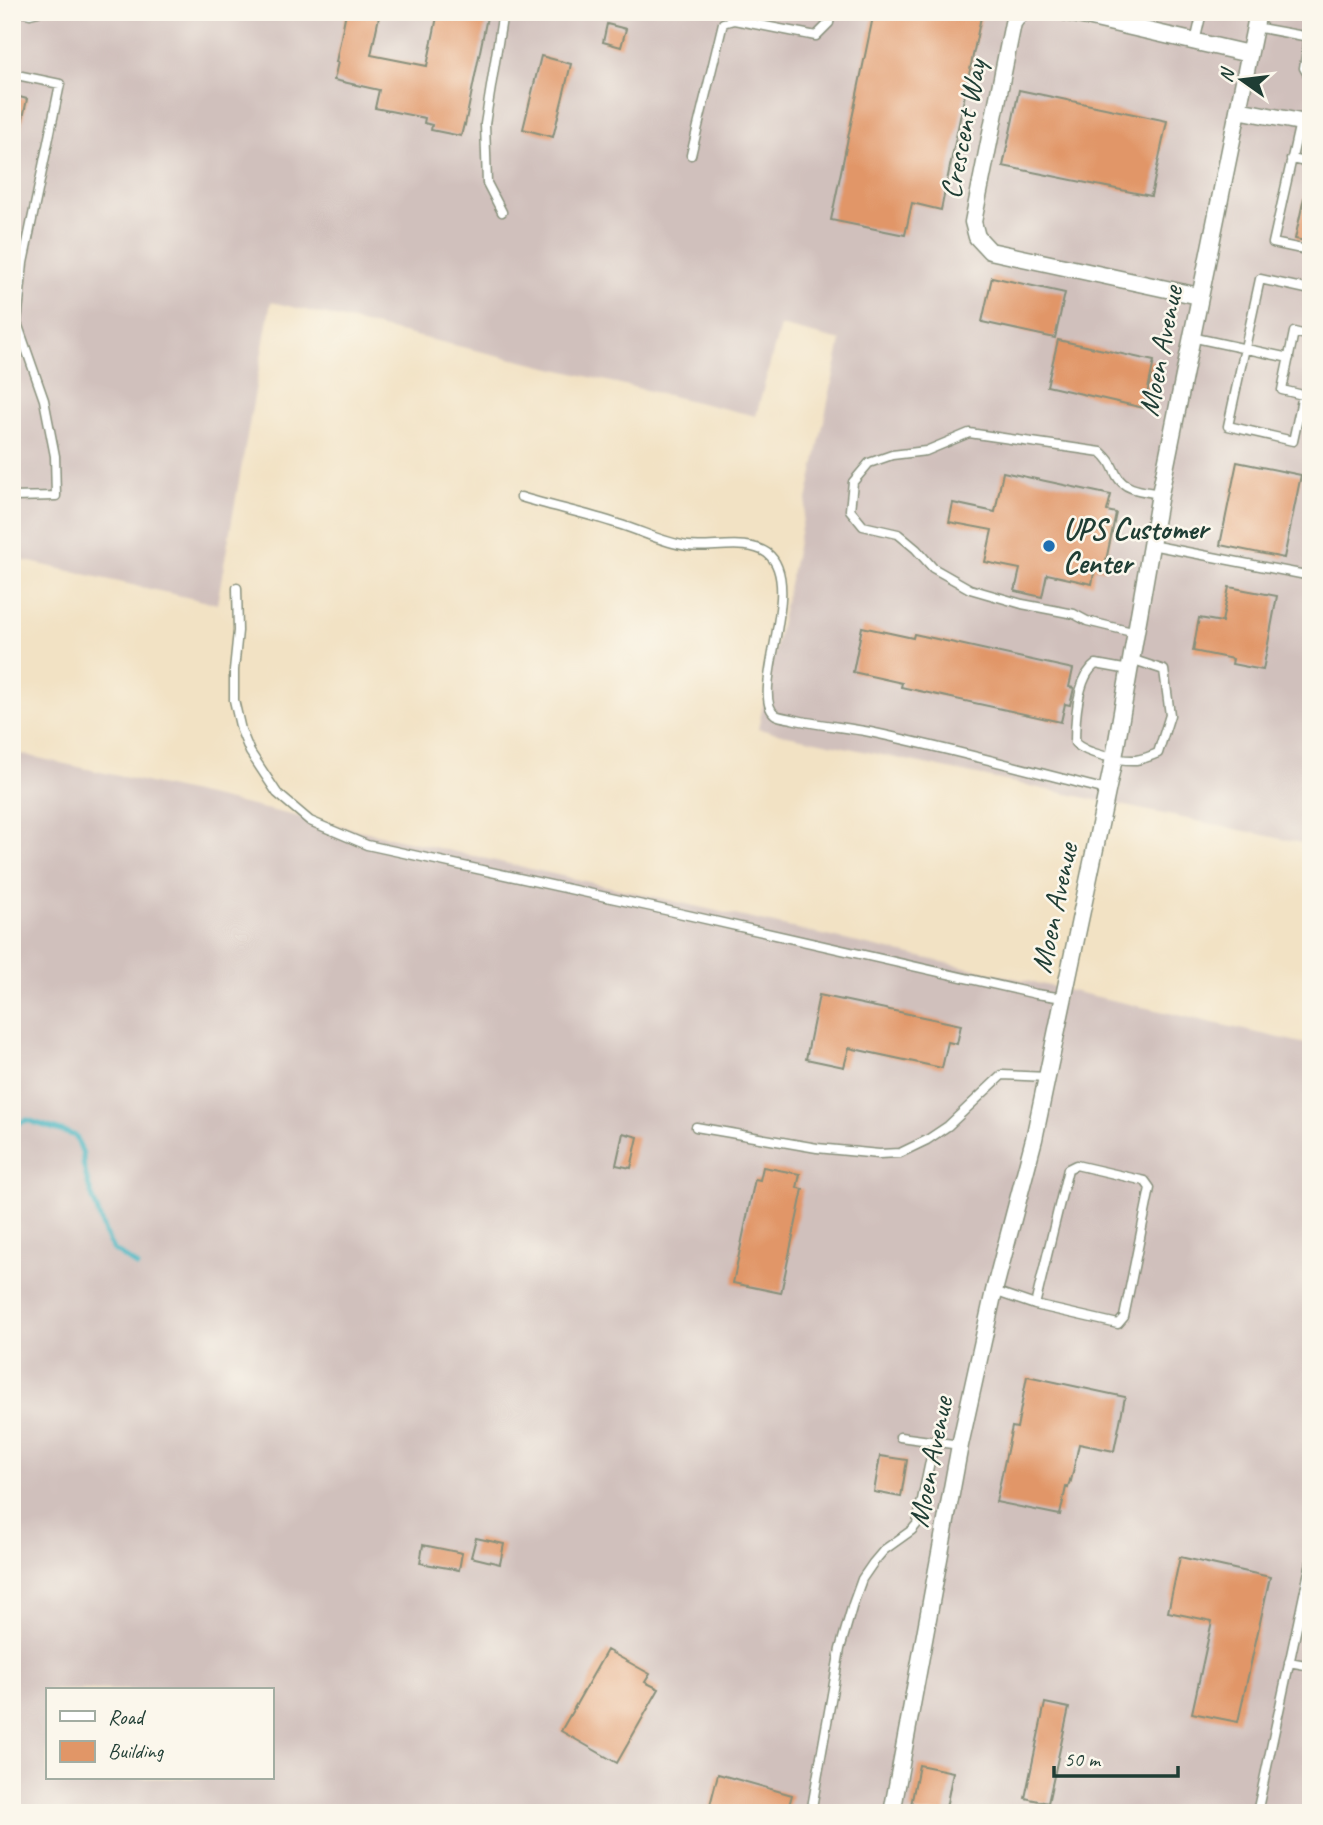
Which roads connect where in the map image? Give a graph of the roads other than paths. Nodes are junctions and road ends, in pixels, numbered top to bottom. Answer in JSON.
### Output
{"nodes":[{"id":1,"x":21,"y":12,"type":"edge"},
{"id":2,"x":37,"y":12,"type":"edge"},
{"id":3,"x":503,"y":12,"type":"edge"},
{"id":4,"x":831,"y":12,"type":"edge"},
{"id":5,"x":1021,"y":12,"type":"edge"},
{"id":6,"x":1065,"y":12,"type":"edge"},
{"id":7,"x":1202,"y":12,"type":"edge"},
{"id":8,"x":1256,"y":19,"type":"edge"},
{"id":9,"x":1310,"y":34,"type":"edge"},
{"id":10,"x":1195,"y":42,"type":"junction"},
{"id":11,"x":1249,"y":54,"type":"junction"},
{"id":12,"x":12,"y":74,"type":"edge"},
{"id":13,"x":1311,"y":80,"type":"edge"},
{"id":14,"x":1238,"y":110,"type":"junction"},
{"id":15,"x":1305,"y":123,"type":"edge"},
{"id":16,"x":691,"y":155,"type":"dead end"},
{"id":17,"x":1291,"y":159,"type":"junction"},
{"id":18,"x":1311,"y":163,"type":"edge"},
{"id":19,"x":502,"y":212,"type":"dead end"},
{"id":20,"x":1311,"y":251,"type":"edge"},
{"id":21,"x":12,"y":261,"type":"edge"},
{"id":22,"x":23,"y":263,"type":"junction"},
{"id":23,"x":1311,"y":290,"type":"edge"},
{"id":24,"x":1199,"y":296,"type":"junction"},
{"id":25,"x":1311,"y":332,"type":"edge"},
{"id":26,"x":1191,"y":337,"type":"junction"},
{"id":27,"x":1245,"y":348,"type":"junction"},
{"id":28,"x":1289,"y":358,"type":"junction"},
{"id":29,"x":1160,"y":494,"type":"junction"},
{"id":30,"x":12,"y":497,"type":"edge"},
{"id":31,"x":521,"y":497,"type":"dead end"},
{"id":32,"x":1151,"y":545,"type":"junction"},
{"id":33,"x":1311,"y":576,"type":"edge"},
{"id":34,"x":237,"y":588,"type":"dead end"},
{"id":35,"x":1136,"y":633,"type":"junction"},
{"id":36,"x":1130,"y":665,"type":"junction"},
{"id":37,"x":1114,"y":758,"type":"junction"},
{"id":38,"x":1107,"y":790,"type":"junction"},
{"id":39,"x":1064,"y":998,"type":"junction"},
{"id":40,"x":1047,"y":1077,"type":"junction"},
{"id":41,"x":696,"y":1127,"type":"dead end"},
{"id":42,"x":994,"y":1291,"type":"junction"},
{"id":43,"x":1035,"y":1305,"type":"junction"},
{"id":44,"x":900,"y":1437,"type":"dead end"},
{"id":45,"x":934,"y":1442,"type":"junction"},
{"id":46,"x":960,"y":1445,"type":"junction"},
{"id":47,"x":1311,"y":1562,"type":"edge"},
{"id":48,"x":1289,"y":1662,"type":"junction"},
{"id":49,"x":1311,"y":1665,"type":"edge"},
{"id":50,"x":811,"y":1813,"type":"edge"},
{"id":51,"x":892,"y":1813,"type":"edge"},
{"id":52,"x":1257,"y":1813,"type":"edge"}],
"edges":[{"from":1,"to":2,"type":"lane"},
{"from":3,"to":19,"type":"lane"},
{"from":4,"to":16,"type":"lane"},
{"from":5,"to":24,"type":"street","name":"Crescent Way"},
{"from":6,"to":10,"type":"street"},
{"from":7,"to":10,"type":"lane"},
{"from":8,"to":9,"type":"lane"},
{"from":8,"to":11,"type":"street","name":"Moen Avenue"},
{"from":9,"to":13,"type":"lane"},
{"from":10,"to":11,"type":"street"},
{"from":11,"to":14,"type":"street","name":"Moen Avenue"},
{"from":12,"to":22,"type":"lane"},
{"from":14,"to":15,"type":"street"},
{"from":14,"to":24,"type":"street","name":"Moen Avenue"},
{"from":15,"to":17,"type":"lane"},
{"from":17,"to":18,"type":"lane"},
{"from":17,"to":20,"type":"lane"},
{"from":21,"to":22,"type":"lane"},
{"from":22,"to":30,"type":"lane"},
{"from":23,"to":27,"type":"lane"},
{"from":24,"to":26,"type":"street","name":"Moen Avenue"},
{"from":25,"to":28,"type":"lane"},
{"from":26,"to":27,"type":"lane"},
{"from":26,"to":29,"type":"street","name":"Moen Avenue"},
{"from":27,"to":28,"type":"lane"},
{"from":27,"to":28,"type":"lane"},
{"from":29,"to":32,"type":"street","name":"Moen Avenue"},
{"from":29,"to":35,"type":"lane"},
{"from":31,"to":38,"type":"lane"},
{"from":32,"to":33,"type":"lane"},
{"from":32,"to":35,"type":"street","name":"Moen Avenue"},
{"from":34,"to":39,"type":"lane"},
{"from":35,"to":36,"type":"street","name":"Moen Avenue"},
{"from":36,"to":37,"type":"street","name":"Moen Avenue"},
{"from":36,"to":37,"type":"lane"},
{"from":36,"to":37,"type":"lane"},
{"from":37,"to":38,"type":"street","name":"Moen Avenue"},
{"from":38,"to":39,"type":"street","name":"Moen Avenue"},
{"from":39,"to":40,"type":"street","name":"Moen Avenue"},
{"from":40,"to":41,"type":"lane"},
{"from":40,"to":42,"type":"street","name":"Moen Avenue"},
{"from":42,"to":43,"type":"lane"},
{"from":42,"to":46,"type":"street","name":"Moen Avenue"},
{"from":43,"to":43,"type":"lane"},
{"from":44,"to":45,"type":"lane"},
{"from":45,"to":46,"type":"lane"},
{"from":45,"to":50,"type":"lane"},
{"from":46,"to":51,"type":"street","name":"Moen Avenue"},
{"from":47,"to":48,"type":"lane"},
{"from":48,"to":49,"type":"lane"},
{"from":48,"to":52,"type":"lane"}]}
